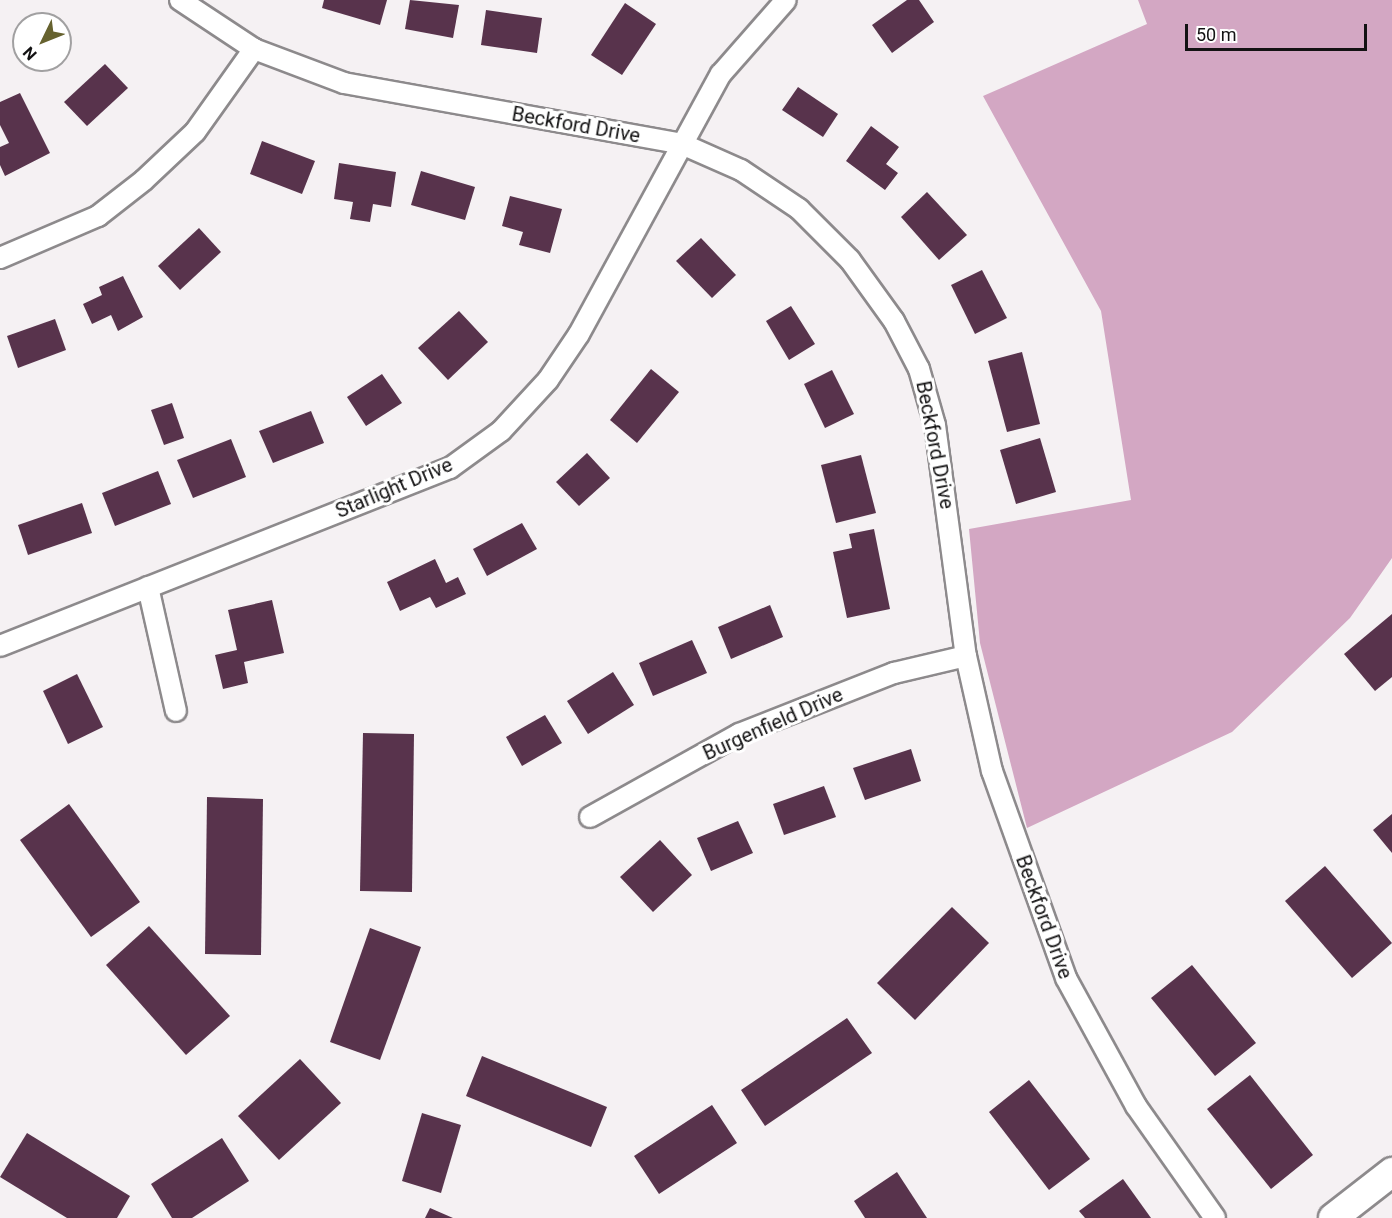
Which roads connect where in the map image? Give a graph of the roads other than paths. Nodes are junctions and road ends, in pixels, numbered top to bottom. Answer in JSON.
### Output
{"nodes":[{"id":1,"x":180,"y":0,"type":"edge"},
{"id":2,"x":786,"y":0,"type":"edge"},
{"id":3,"x":254,"y":49,"type":"junction"},
{"id":4,"x":682,"y":144,"type":"junction"},
{"id":5,"x":0,"y":258,"type":"edge"},
{"id":6,"x":148,"y":587,"type":"junction"},
{"id":7,"x":0,"y":646,"type":"edge"},
{"id":8,"x":966,"y":656,"type":"junction"},
{"id":9,"x":176,"y":711,"type":"dead end"},
{"id":10,"x":590,"y":817,"type":"dead end"},
{"id":11,"x":1392,"y":1172,"type":"edge"},
{"id":12,"x":1215,"y":1218,"type":"edge"},
{"id":13,"x":1333,"y":1218,"type":"edge"}],
"edges":[{"from":1,"to":3,"type":"street","name":"Beckford Drive"},
{"from":2,"to":4,"type":"street","name":"Starlight Drive"},
{"from":3,"to":4,"type":"street","name":"Beckford Drive"},
{"from":3,"to":5,"type":"street"},
{"from":4,"to":6,"type":"street","name":"Starlight Drive"},
{"from":4,"to":8,"type":"street","name":"Beckford Drive"},
{"from":6,"to":7,"type":"street","name":"Starlight Drive"},
{"from":6,"to":9,"type":"street"},
{"from":8,"to":10,"type":"street","name":"Burgenfield Drive"},
{"from":8,"to":12,"type":"street","name":"Beckford Drive"},
{"from":11,"to":13,"type":"street"}]}
